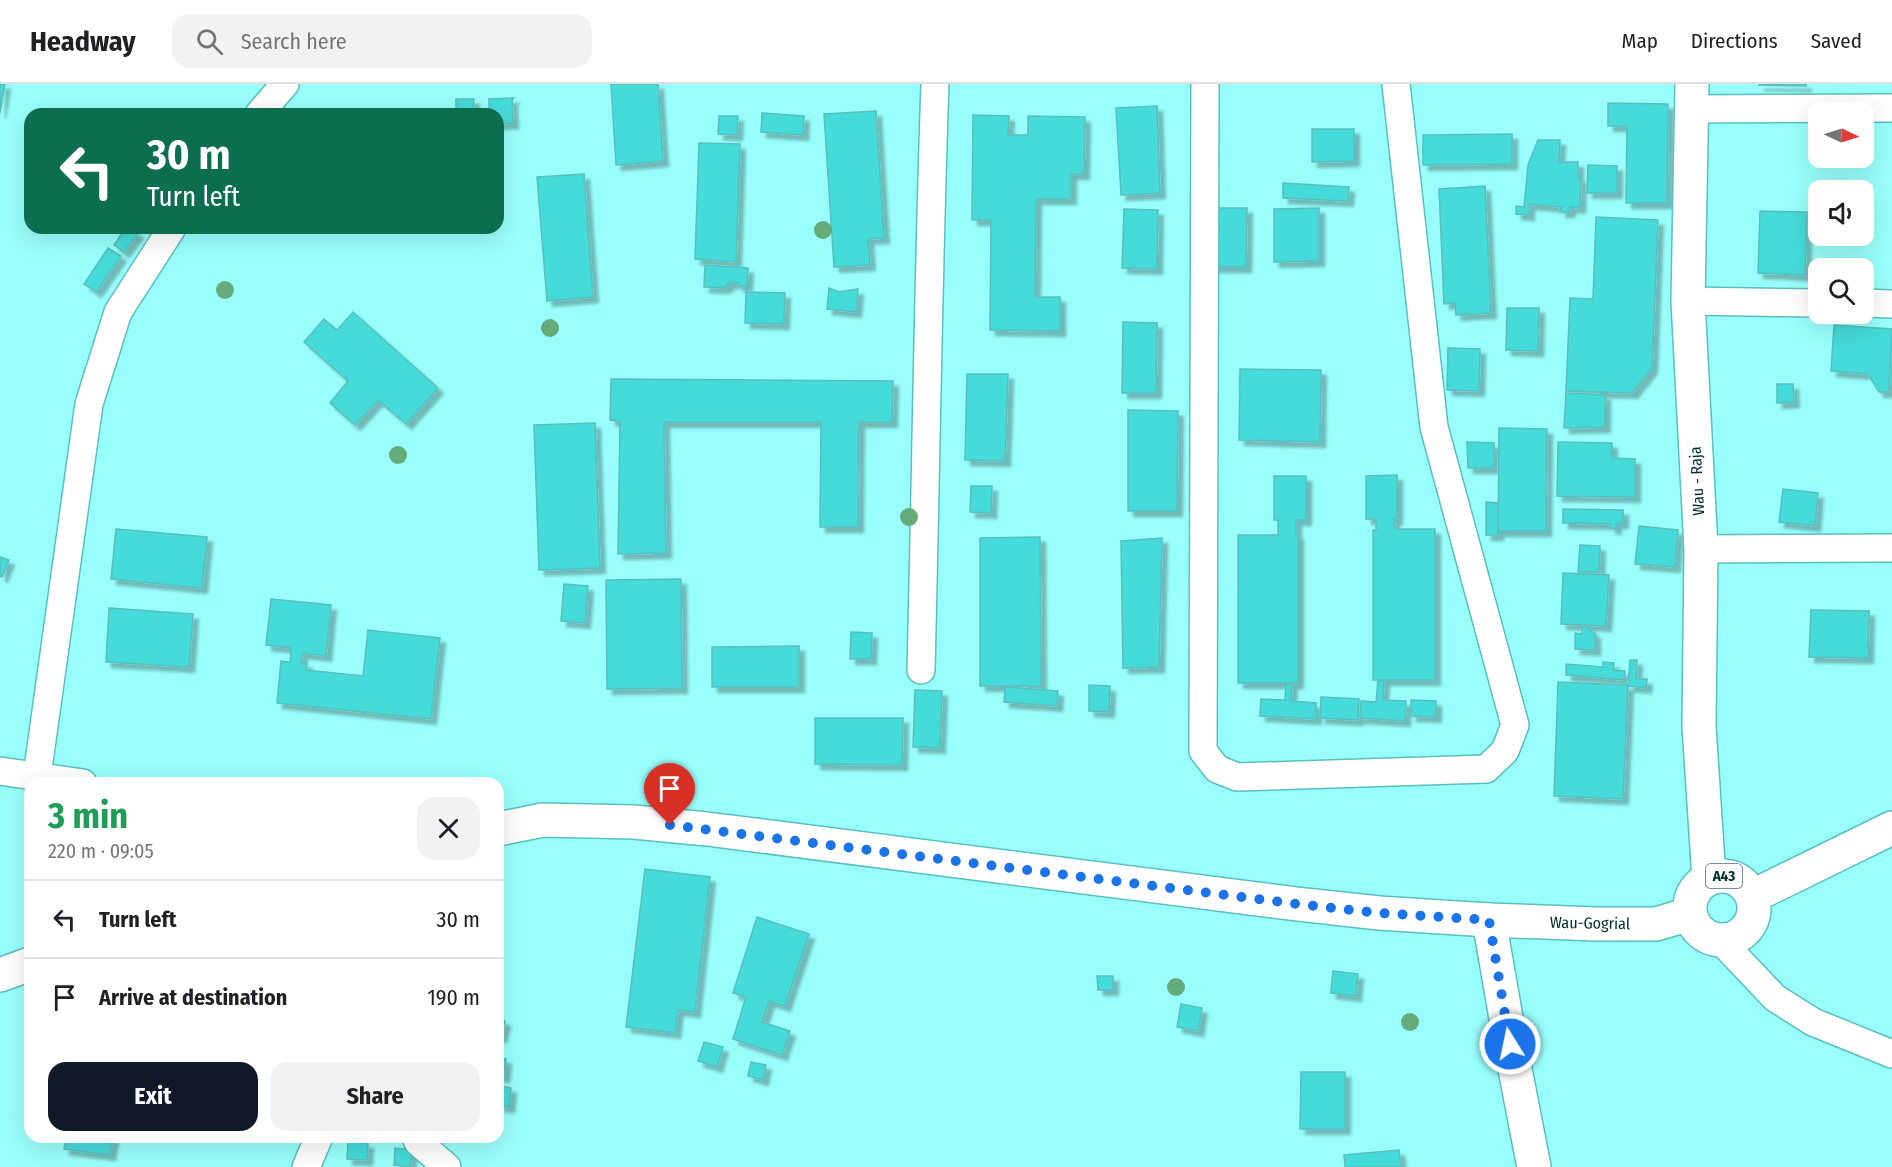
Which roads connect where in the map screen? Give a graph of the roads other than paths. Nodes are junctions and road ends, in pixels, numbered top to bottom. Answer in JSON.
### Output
{"nodes":[{"id":1,"x":285,"y":84,"type":"edge"},
{"id":2,"x":935,"y":84,"type":"edge"},
{"id":3,"x":1205,"y":84,"type":"edge"},
{"id":4,"x":1396,"y":84,"type":"edge"},
{"id":5,"x":1692,"y":96,"type":"edge"},
{"id":6,"x":264,"y":108,"type":"edge"},
{"id":7,"x":1892,"y":108,"type":"edge"},
{"id":8,"x":168,"y":234,"type":"edge"},
{"id":9,"x":1688,"y":302,"type":"junction"},
{"id":10,"x":1808,"y":303,"type":"edge"},
{"id":11,"x":1874,"y":303,"type":"edge"},
{"id":12,"x":1892,"y":304,"type":"edge"},
{"id":13,"x":1892,"y":548,"type":"edge"},
{"id":14,"x":1701,"y":549,"type":"junction"},
{"id":15,"x":921,"y":670,"type":"dead end"},
{"id":16,"x":0,"y":771,"type":"edge"},
{"id":17,"x":37,"y":776,"type":"junction"},
{"id":18,"x":44,"y":777,"type":"edge"},
{"id":19,"x":504,"y":817,"type":"edge"},
{"id":20,"x":543,"y":820,"type":"junction"},
{"id":21,"x":504,"y":828,"type":"edge"},
{"id":22,"x":1892,"y":828,"type":"edge"},
{"id":23,"x":1709,"y":879,"type":"junction"},
{"id":24,"x":1753,"y":896,"type":"junction"},
{"id":25,"x":1690,"y":914,"type":"junction"},
{"id":26,"x":1489,"y":920,"type":"junction"},
{"id":27,"x":1720,"y":941,"type":"junction"},
{"id":28,"x":24,"y":966,"type":"edge"},
{"id":29,"x":0,"y":975,"type":"edge"},
{"id":30,"x":1892,"y":1054,"type":"edge"},
{"id":31,"x":317,"y":1143,"type":"edge"},
{"id":32,"x":419,"y":1143,"type":"edge"},
{"id":33,"x":306,"y":1167,"type":"edge"},
{"id":34,"x":447,"y":1167,"type":"edge"},
{"id":35,"x":1534,"y":1167,"type":"edge"}],
"edges":[{"from":1,"to":6,"type":"street"},
{"from":2,"to":15,"type":"street"},
{"from":3,"to":4,"type":"street"},
{"from":5,"to":7,"type":"street"},
{"from":5,"to":9,"type":"street","name":"Wau - Raja"},
{"from":8,"to":17,"type":"street"},
{"from":9,"to":10,"type":"street"},
{"from":9,"to":14,"type":"street","name":"Wau - Raja"},
{"from":11,"to":12,"type":"street"},
{"from":13,"to":14,"type":"street"},
{"from":14,"to":23,"type":"street","name":"Wau - Raja"},
{"from":16,"to":17,"type":"street"},
{"from":17,"to":18,"type":"street"},
{"from":19,"to":20,"type":"street"},
{"from":20,"to":21,"type":"street","name":"Wau-Gogrial"},
{"from":20,"to":26,"type":"street","name":"Wau-Gogrial"},
{"from":22,"to":24,"type":"street","number":"A43"},
{"from":23,"to":24,"type":"street","number":"A43"},
{"from":23,"to":25,"type":"street","number":"A43"},
{"from":24,"to":27,"type":"street","number":"A43"},
{"from":25,"to":26,"type":"street","name":"Wau-Gogrial"},
{"from":25,"to":27,"type":"street"},
{"from":26,"to":35,"type":"street"},
{"from":27,"to":30,"type":"street"},
{"from":28,"to":29,"type":"street"},
{"from":31,"to":33,"type":"street"},
{"from":32,"to":34,"type":"street"}]}
